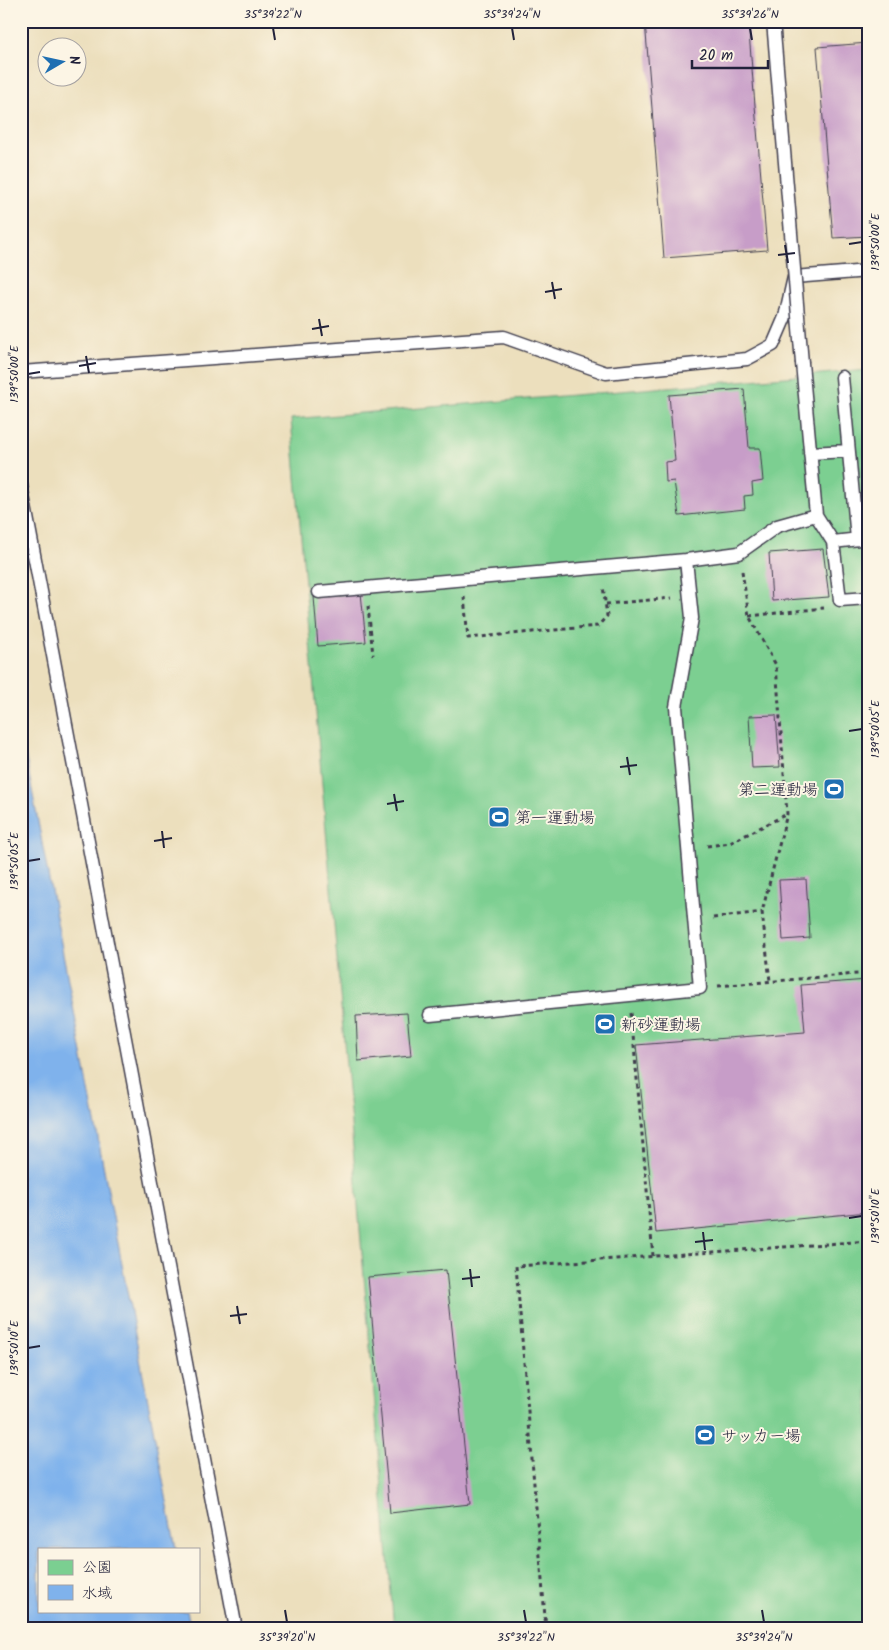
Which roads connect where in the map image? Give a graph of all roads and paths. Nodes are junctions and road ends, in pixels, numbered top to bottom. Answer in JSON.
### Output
{"nodes":[{"id":1,"x":773,"y":21,"type":"edge"},
{"id":2,"x":868,"y":271,"type":"edge"},
{"id":3,"x":21,"y":372,"type":"edge"},
{"id":4,"x":842,"y":377,"type":"dead end"},
{"id":5,"x":848,"y":451,"type":"junction"},
{"id":6,"x":810,"y":453,"type":"junction"},
{"id":7,"x":21,"y":485,"type":"edge"},
{"id":8,"x":816,"y":515,"type":"junction"},
{"id":9,"x":862,"y":539,"type":"edge"},
{"id":10,"x":834,"y":542,"type":"junction"},
{"id":11,"x":739,"y":553,"type":"junction"},
{"id":12,"x":686,"y":560,"type":"junction"},
{"id":13,"x":600,"y":568,"type":"junction"},
{"id":14,"x":462,"y":580,"type":"junction"},
{"id":15,"x":366,"y":588,"type":"junction"},
{"id":16,"x":318,"y":592,"type":"dead end"},
{"id":17,"x":690,"y":597,"type":"junction"},
{"id":18,"x":868,"y":598,"type":"edge"},
{"id":19,"x":840,"y":600,"type":"junction"},
{"id":20,"x":606,"y":604,"type":"junction"},
{"id":21,"x":749,"y":616,"type":"junction"},
{"id":22,"x":373,"y":654,"type":"dead end"},
{"id":23,"x":787,"y":814,"type":"junction"},
{"id":24,"x":688,"y":848,"type":"junction"},
{"id":25,"x":762,"y":912,"type":"junction"},
{"id":26,"x":694,"y":920,"type":"junction"},
{"id":27,"x":868,"y":972,"type":"edge"},
{"id":28,"x":770,"y":981,"type":"junction"},
{"id":29,"x":700,"y":988,"type":"junction"},
{"id":30,"x":629,"y":994,"type":"junction"},
{"id":31,"x":430,"y":1015,"type":"dead end"},
{"id":32,"x":868,"y":1240,"type":"edge"},
{"id":33,"x":653,"y":1256,"type":"junction"},
{"id":34,"x":868,"y":1622,"type":"edge"},
{"id":35,"x":236,"y":1629,"type":"edge"},
{"id":36,"x":546,"y":1629,"type":"edge"},
{"id":37,"x":796,"y":1629,"type":"edge"}],
"edges":[{"from":1,"to":6,"type":"lane","bridge":true},
{"from":2,"to":3,"type":"lane"},
{"from":4,"to":5,"type":"lane"},
{"from":5,"to":6,"type":"lane"},
{"from":5,"to":9,"type":"lane"},
{"from":6,"to":8,"type":"lane"},
{"from":7,"to":35,"type":"lane"},
{"from":8,"to":10,"type":"lane"},
{"from":8,"to":11,"type":"lane"},
{"from":9,"to":10,"type":"lane"},
{"from":10,"to":19,"type":"lane"},
{"from":11,"to":12,"type":"lane"},
{"from":11,"to":21,"type":"path"},
{"from":12,"to":13,"type":"lane"},
{"from":12,"to":17,"type":"lane"},
{"from":13,"to":14,"type":"lane"},
{"from":13,"to":20,"type":"path"},
{"from":14,"to":15,"type":"lane"},
{"from":14,"to":20,"type":"path"},
{"from":15,"to":16,"type":"lane"},
{"from":15,"to":22,"type":"path"},
{"from":17,"to":20,"type":"path"},
{"from":17,"to":24,"type":"lane"},
{"from":18,"to":19,"type":"lane"},
{"from":19,"to":21,"type":"path"},
{"from":21,"to":23,"type":"path"},
{"from":23,"to":24,"type":"path"},
{"from":23,"to":25,"type":"path"},
{"from":24,"to":26,"type":"lane"},
{"from":25,"to":26,"type":"path"},
{"from":25,"to":28,"type":"path"},
{"from":26,"to":29,"type":"lane"},
{"from":27,"to":28,"type":"path"},
{"from":28,"to":29,"type":"path"},
{"from":29,"to":30,"type":"lane"},
{"from":30,"to":31,"type":"lane"},
{"from":30,"to":33,"type":"path"},
{"from":32,"to":33,"type":"path"},
{"from":33,"to":36,"type":"path"},
{"from":34,"to":37,"type":"path"}]}
